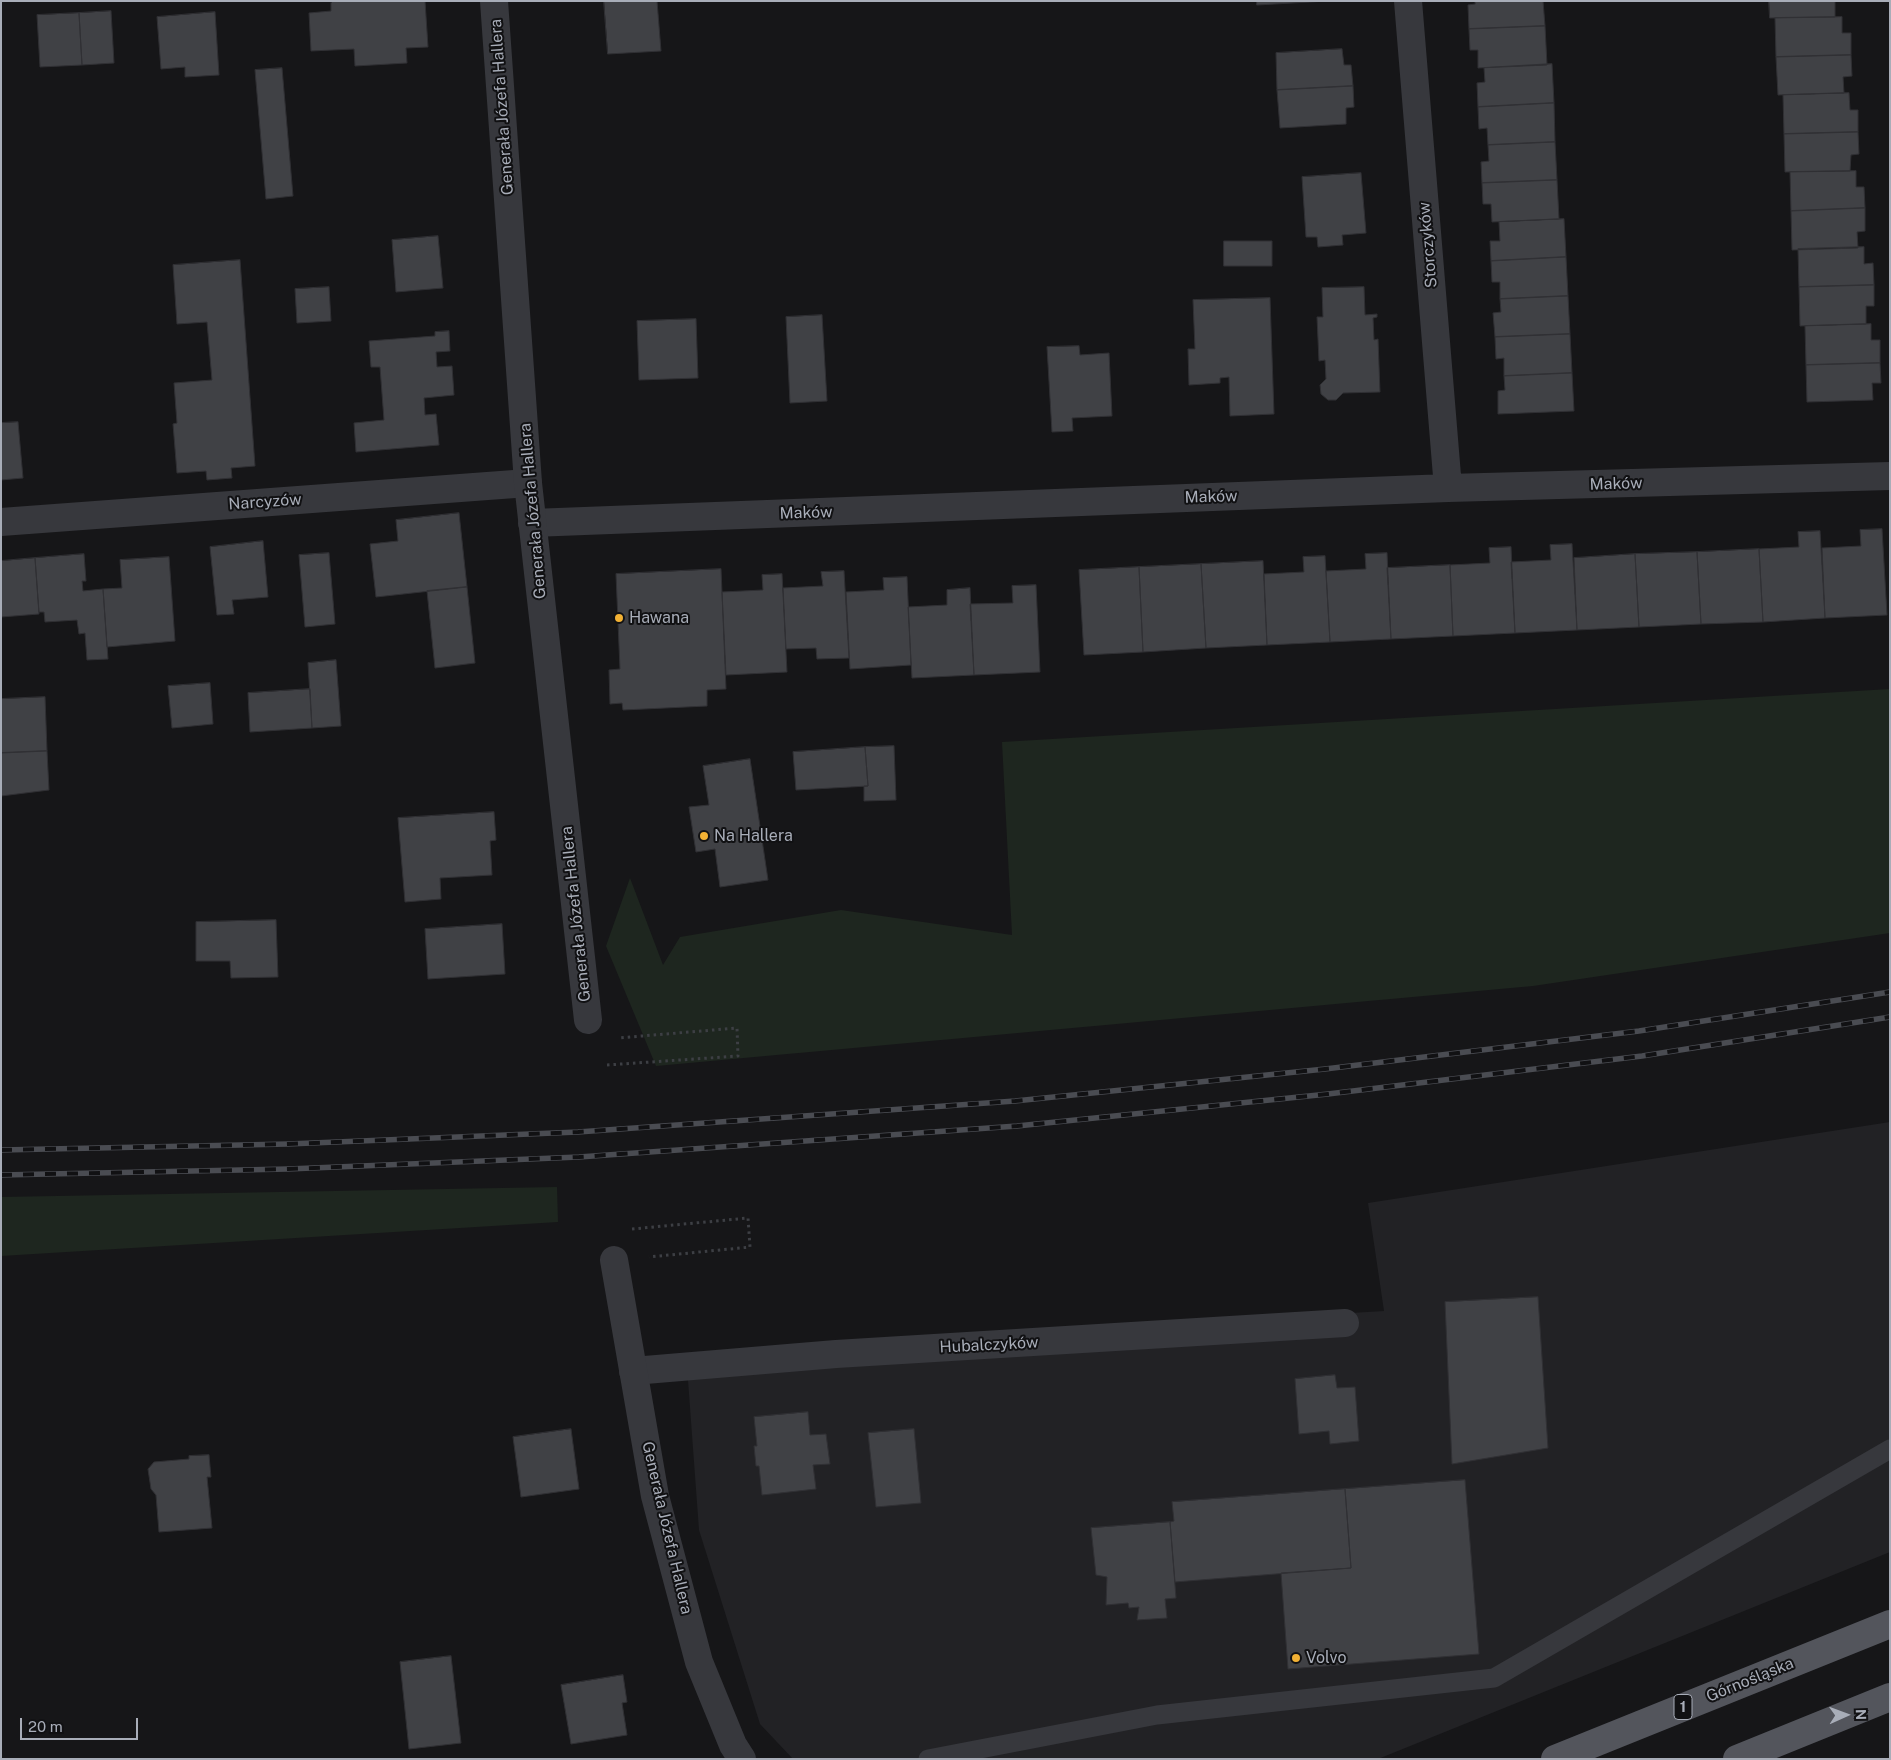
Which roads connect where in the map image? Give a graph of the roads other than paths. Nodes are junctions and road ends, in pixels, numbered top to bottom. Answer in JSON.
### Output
{"nodes":[{"id":1,"x":494,"y":1,"type":"edge"},
{"id":2,"x":1408,"y":1,"type":"edge"},
{"id":3,"x":1890,"y":476,"type":"edge"},
{"id":4,"x":528,"y":483,"type":"junction"},
{"id":5,"x":1448,"y":488,"type":"junction"},
{"id":6,"x":1,"y":522,"type":"edge"},
{"id":7,"x":532,"y":523,"type":"junction"},
{"id":8,"x":588,"y":1020,"type":"dead end"},
{"id":9,"x":614,"y":1260,"type":"road end"},
{"id":10,"x":1346,"y":1323,"type":"dead end"},
{"id":11,"x":633,"y":1371,"type":"junction"},
{"id":12,"x":1890,"y":1448,"type":"edge"},
{"id":13,"x":1890,"y":1624,"type":"edge"},
{"id":14,"x":1890,"y":1697,"type":"edge"},
{"id":15,"x":742,"y":1759,"type":"edge"},
{"id":16,"x":928,"y":1759,"type":"edge"},
{"id":17,"x":1554,"y":1759,"type":"edge"},
{"id":18,"x":1737,"y":1759,"type":"edge"}],
"edges":[{"from":1,"to":4,"type":"street","name":"Generała Józefa Hallera"},
{"from":2,"to":5,"type":"street","name":"Storczyków"},
{"from":3,"to":5,"type":"street","name":"Maków"},
{"from":4,"to":6,"type":"street","name":"Narcyzów"},
{"from":4,"to":7,"type":"street","name":"Generała Józefa Hallera"},
{"from":5,"to":7,"type":"street","name":"Maków"},
{"from":7,"to":8,"type":"street","name":"Generała Józefa Hallera"},
{"from":9,"to":11,"type":"street","name":"Generała Józefa Hallera"},
{"from":10,"to":11,"type":"street","name":"Hubalczyków"},
{"from":11,"to":15,"type":"street","name":"Generała Józefa Hallera"},
{"from":12,"to":16,"type":"lane"},
{"from":13,"to":17,"type":"main road","name":"Górnośląska","number":"1"},
{"from":14,"to":18,"type":"main road"}]}
